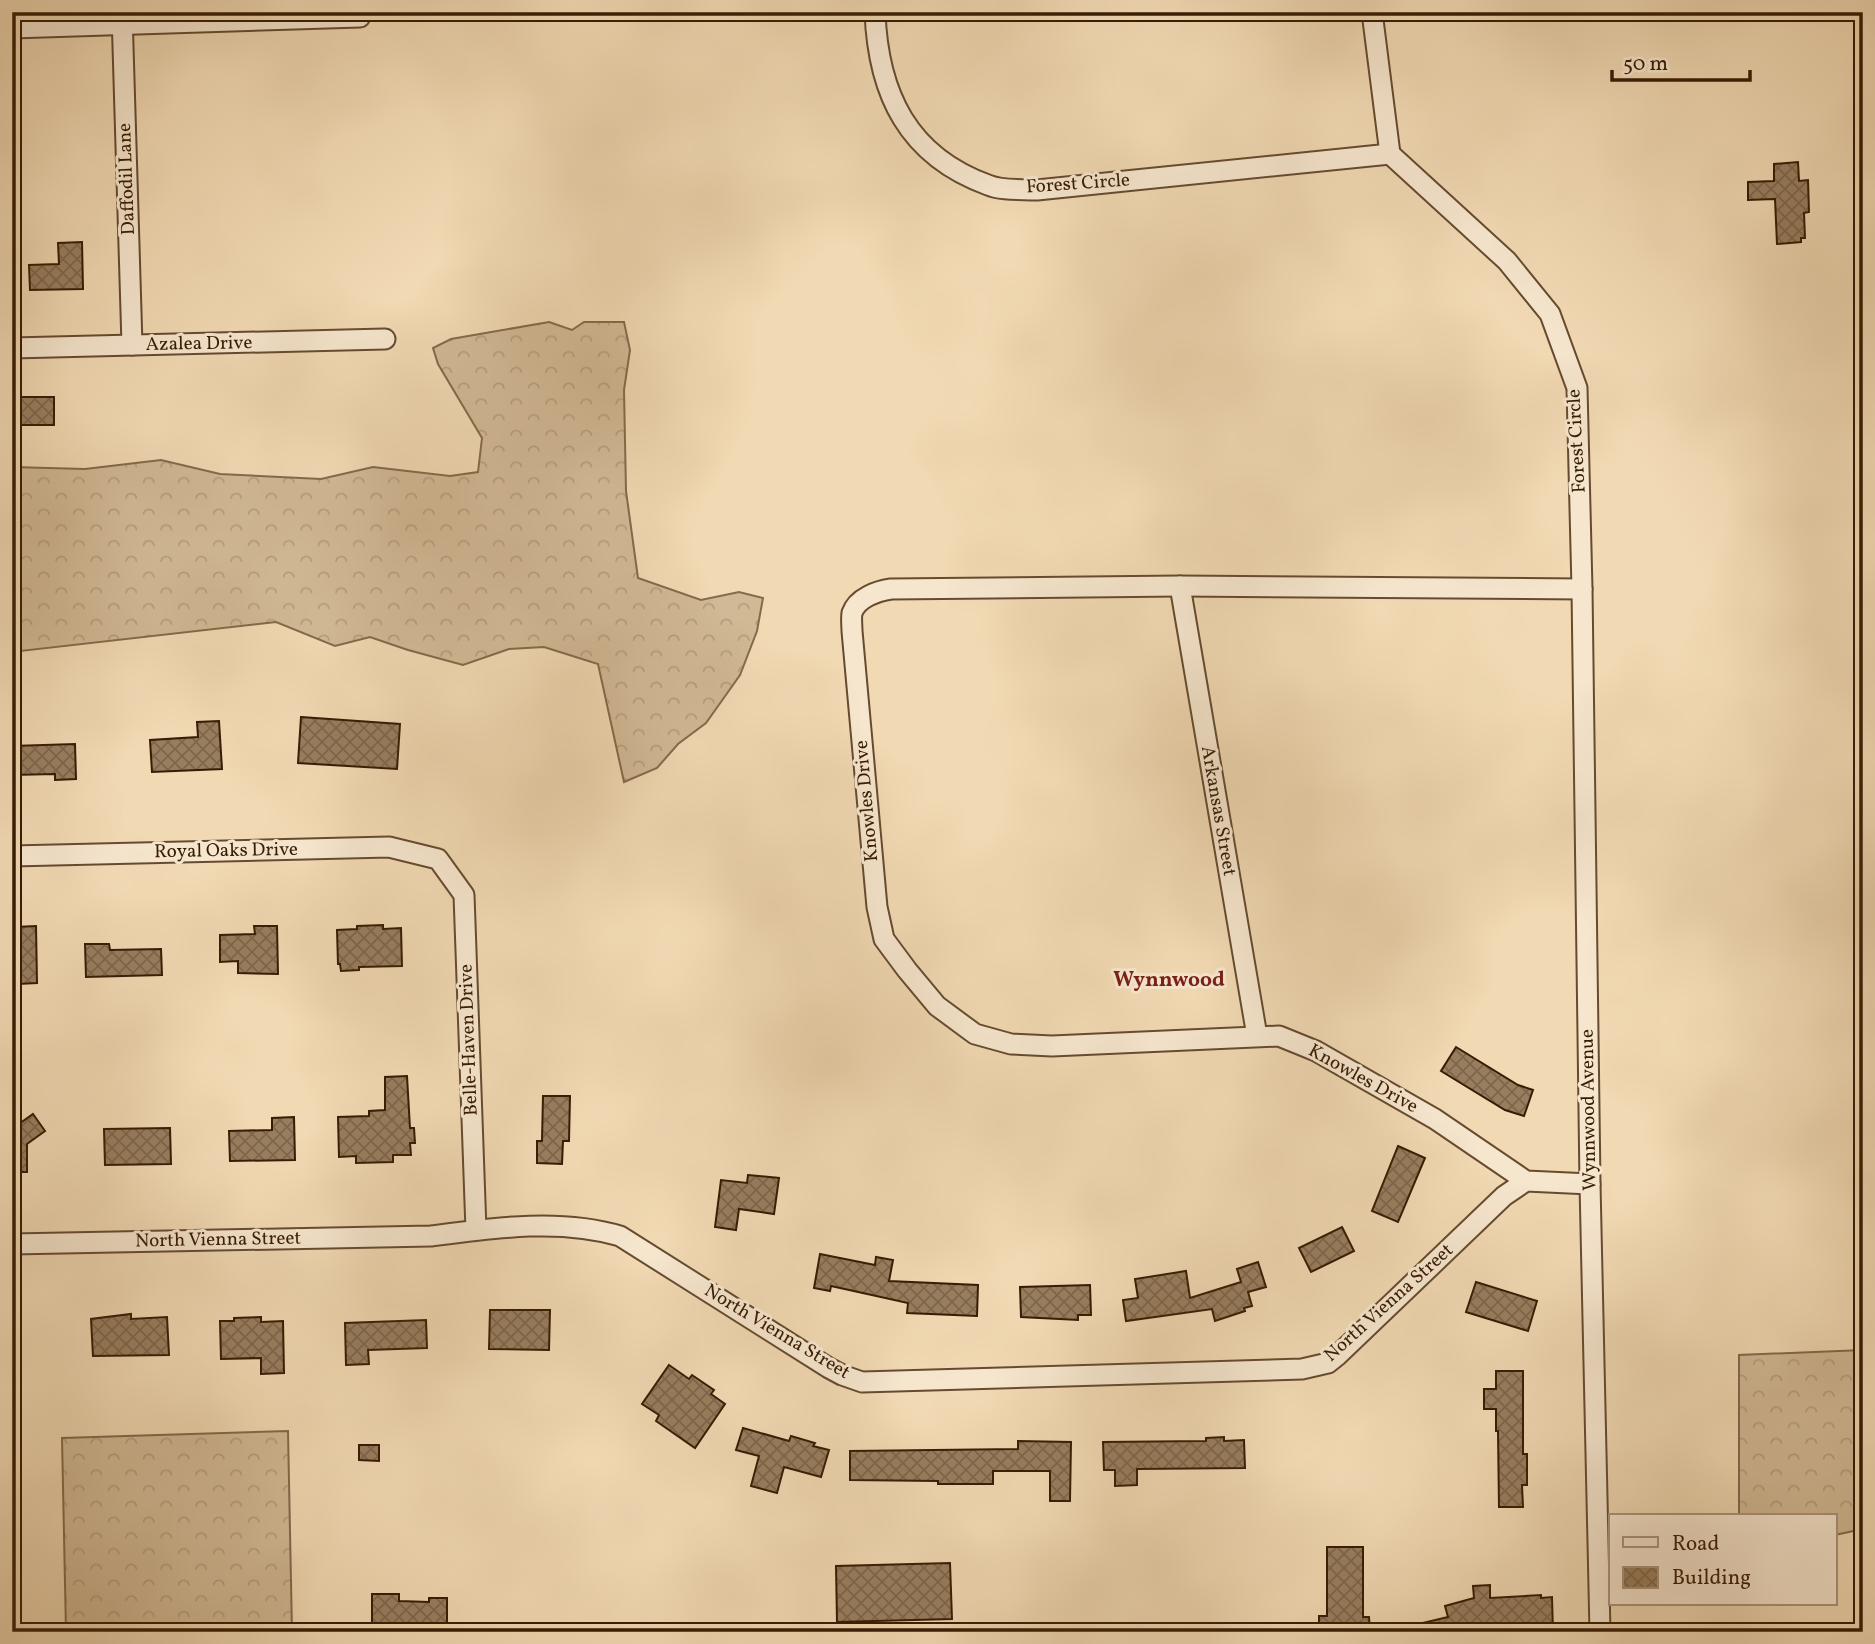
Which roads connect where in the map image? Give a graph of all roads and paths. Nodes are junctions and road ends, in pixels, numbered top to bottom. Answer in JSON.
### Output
{"nodes":[{"id":1,"x":875,"y":12,"type":"edge"},
{"id":2,"x":1372,"y":12,"type":"edge"},
{"id":3,"x":360,"y":17,"type":"dead end"},
{"id":4,"x":122,"y":19,"type":"edge"},
{"id":5,"x":12,"y":28,"type":"edge"},
{"id":6,"x":1390,"y":154,"type":"junction"},
{"id":7,"x":385,"y":339,"type":"dead end"},
{"id":8,"x":132,"y":345,"type":"junction"},
{"id":9,"x":12,"y":348,"type":"edge"},
{"id":10,"x":1180,"y":586,"type":"junction"},
{"id":11,"x":1582,"y":589,"type":"junction"},
{"id":12,"x":12,"y":856,"type":"edge"},
{"id":13,"x":438,"y":859,"type":"joint"},
{"id":14,"x":1257,"y":1036,"type":"junction"},
{"id":15,"x":1526,"y":1181,"type":"junction"},
{"id":16,"x":1590,"y":1184,"type":"junction"},
{"id":17,"x":475,"y":1230,"type":"junction"},
{"id":18,"x":12,"y":1244,"type":"edge"},
{"id":19,"x":837,"y":1629,"type":"dead end"},
{"id":20,"x":825,"y":1632,"type":"edge"},
{"id":21,"x":1600,"y":1632,"type":"edge"}],
"edges":[{"from":1,"to":6,"type":"street","name":"Forest Circle"},
{"from":2,"to":6,"type":"street"},
{"from":3,"to":4,"type":"street"},
{"from":4,"to":5,"type":"street"},
{"from":4,"to":8,"type":"street","name":"Daffodil Lane"},
{"from":6,"to":11,"type":"street","name":"Forest Circle"},
{"from":7,"to":8,"type":"street","name":"Azalea Drive"},
{"from":8,"to":9,"type":"street","name":"Azalea Drive"},
{"from":10,"to":11,"type":"street","name":"Knowles Drive"},
{"from":10,"to":14,"type":"street","name":"Arkansas Street"},
{"from":10,"to":14,"type":"street","name":"Knowles Drive"},
{"from":11,"to":16,"type":"street","name":"Wynnwood Avenue"},
{"from":12,"to":13,"type":"street","name":"Royal Oaks Drive"},
{"from":13,"to":17,"type":"street","name":"Belle-Haven Drive"},
{"from":14,"to":15,"type":"street","name":"Knowles Drive"},
{"from":15,"to":16,"type":"street"},
{"from":15,"to":17,"type":"street","name":"North Vienna Street"},
{"from":16,"to":21,"type":"street","name":"Wynnwood Avenue"},
{"from":17,"to":18,"type":"street","name":"North Vienna Street"},
{"from":19,"to":20,"type":"path"}]}
